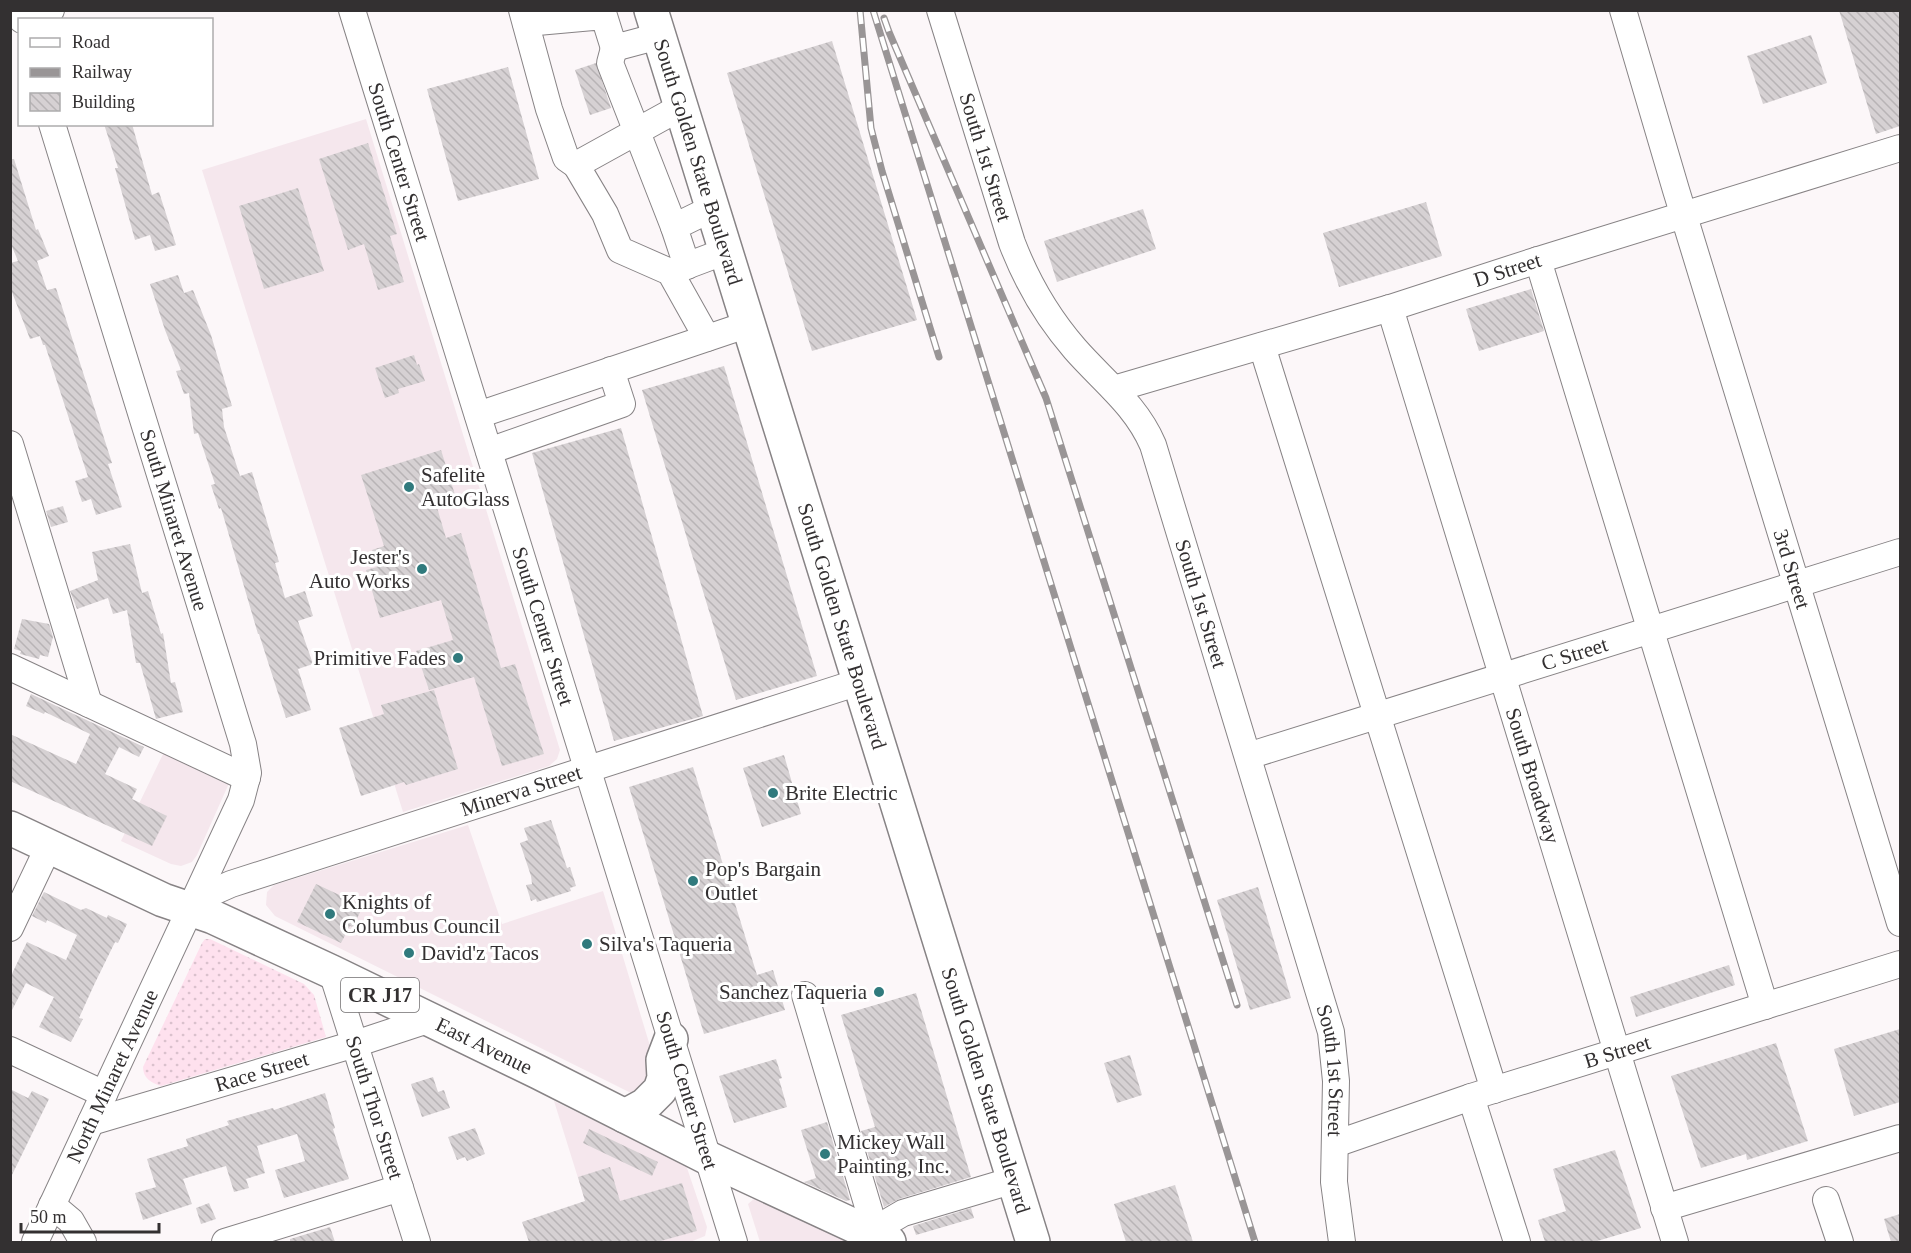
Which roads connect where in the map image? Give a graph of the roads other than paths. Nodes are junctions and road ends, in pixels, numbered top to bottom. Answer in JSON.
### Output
{"nodes":[{"id":1,"x":51,"y":10,"type":"edge"},
{"id":2,"x":352,"y":10,"type":"edge"},
{"id":3,"x":940,"y":10,"type":"edge"},
{"id":4,"x":1623,"y":10,"type":"edge"},
{"id":5,"x":524,"y":17,"type":"edge"},
{"id":6,"x":26,"y":18,"type":"edge"},
{"id":7,"x":655,"y":23,"type":"edge"},
{"id":8,"x":614,"y":48,"type":"junction"},
{"id":9,"x":681,"y":107,"type":"junction"},
{"id":10,"x":53,"y":126,"type":"edge"},
{"id":11,"x":637,"y":131,"type":"junction"},
{"id":12,"x":1900,"y":148,"type":"edge"},
{"id":13,"x":576,"y":165,"type":"junction"},
{"id":14,"x":712,"y":208,"type":"junction"},
{"id":15,"x":1684,"y":215,"type":"junction"},
{"id":16,"x":674,"y":227,"type":"junction"},
{"id":17,"x":726,"y":251,"type":"junction"},
{"id":18,"x":1538,"y":260,"type":"junction"},
{"id":19,"x":678,"y":269,"type":"junction"},
{"id":20,"x":1390,"y":308,"type":"junction"},
{"id":21,"x":749,"y":324,"type":"junction"},
{"id":22,"x":707,"y":338,"type":"junction"},
{"id":23,"x":1262,"y":346,"type":"junction"},
{"id":24,"x":611,"y":370,"type":"junction"},
{"id":25,"x":1114,"y":389,"type":"junction"},
{"id":26,"x":542,"y":393,"type":"junction"},
{"id":27,"x":478,"y":415,"type":"junction"},
{"id":28,"x":552,"y":429,"type":"junction"},
{"id":29,"x":10,"y":444,"type":"edge"},
{"id":30,"x":489,"y":451,"type":"junction"},
{"id":31,"x":1900,"y":552,"type":"edge"},
{"id":32,"x":1797,"y":584,"type":"junction"},
{"id":33,"x":1650,"y":630,"type":"junction"},
{"id":34,"x":10,"y":667,"type":"edge"},
{"id":35,"x":1503,"y":678,"type":"junction"},
{"id":36,"x":859,"y":682,"type":"junction"},
{"id":37,"x":89,"y":704,"type":"junction"},
{"id":38,"x":1377,"y":716,"type":"junction"},
{"id":39,"x":1248,"y":756,"type":"junction"},
{"id":40,"x":588,"y":769,"type":"junction"},
{"id":41,"x":248,"y":778,"type":"junction"},
{"id":42,"x":10,"y":828,"type":"edge"},
{"id":43,"x":49,"y":846,"type":"junction"},
{"id":44,"x":209,"y":868,"type":"junction"},
{"id":45,"x":231,"y":884,"type":"junction"},
{"id":46,"x":189,"y":909,"type":"junction"},
{"id":47,"x":1900,"y":923,"type":"edge"},
{"id":48,"x":10,"y":928,"type":"edge"},
{"id":49,"x":1900,"y":964,"type":"edge"},
{"id":50,"x":332,"y":972,"type":"junction"},
{"id":51,"x":805,"y":995,"type":"dead end"},
{"id":52,"x":1764,"y":1006,"type":"junction"},
{"id":53,"x":431,"y":1019,"type":"junction"},
{"id":54,"x":671,"y":1039,"type":"junction"},
{"id":55,"x":355,"y":1044,"type":"junction"},
{"id":56,"x":10,"y":1050,"type":"edge"},
{"id":57,"x":1617,"y":1052,"type":"junction"},
{"id":58,"x":104,"y":1094,"type":"junction"},
{"id":59,"x":1482,"y":1094,"type":"junction"},
{"id":60,"x":625,"y":1116,"type":"junction"},
{"id":61,"x":91,"y":1122,"type":"junction"},
{"id":62,"x":1900,"y":1138,"type":"edge"},
{"id":63,"x":1335,"y":1144,"type":"junction"},
{"id":64,"x":708,"y":1158,"type":"junction"},
{"id":65,"x":1014,"y":1180,"type":"junction"},
{"id":66,"x":400,"y":1188,"type":"junction"},
{"id":67,"x":1826,"y":1200,"type":"dead end"},
{"id":68,"x":52,"y":1205,"type":"junction"},
{"id":69,"x":1664,"y":1208,"type":"junction"},
{"id":70,"x":883,"y":1240,"type":"edge"},
{"id":71,"x":35,"y":1242,"type":"edge"},
{"id":72,"x":83,"y":1242,"type":"edge"},
{"id":73,"x":225,"y":1242,"type":"edge"},
{"id":74,"x":417,"y":1242,"type":"edge"},
{"id":75,"x":734,"y":1242,"type":"edge"},
{"id":76,"x":1033,"y":1242,"type":"edge"},
{"id":77,"x":1342,"y":1242,"type":"edge"},
{"id":78,"x":1517,"y":1242,"type":"edge"},
{"id":79,"x":1675,"y":1242,"type":"edge"},
{"id":80,"x":1840,"y":1242,"type":"edge"}],
"edges":[{"from":1,"to":6,"type":"street"},
{"from":2,"to":27,"type":"street","name":"South Center Street"},
{"from":3,"to":25,"type":"street","name":"South 1st Street"},
{"from":4,"to":15,"type":"street","name":"3rd Street"},
{"from":5,"to":8,"type":"street"},
{"from":5,"to":13,"type":"street"},
{"from":7,"to":8,"type":"street"},
{"from":7,"to":9,"type":"main road","name":"South Golden State Boulevard"},
{"from":8,"to":11,"type":"street"},
{"from":9,"to":11,"type":"street"},
{"from":9,"to":14,"type":"main road","name":"South Golden State Boulevard"},
{"from":10,"to":41,"type":"street","name":"South Minaret Avenue"},
{"from":11,"to":13,"type":"street"},
{"from":11,"to":16,"type":"street"},
{"from":12,"to":15,"type":"street","name":"D Street"},
{"from":13,"to":19,"type":"street"},
{"from":14,"to":16,"type":"street"},
{"from":14,"to":17,"type":"main road","name":"South Golden State Boulevard"},
{"from":15,"to":18,"type":"street","name":"D Street"},
{"from":15,"to":32,"type":"street","name":"3rd Street"},
{"from":16,"to":19,"type":"street"},
{"from":17,"to":19,"type":"street"},
{"from":17,"to":21,"type":"main road","name":"South Golden State Boulevard"},
{"from":18,"to":20,"type":"street","name":"D Street"},
{"from":18,"to":33,"type":"street"},
{"from":19,"to":22,"type":"street"},
{"from":20,"to":23,"type":"street","name":"D Street"},
{"from":20,"to":35,"type":"street","name":"South Broadway"},
{"from":21,"to":22,"type":"street"},
{"from":21,"to":36,"type":"main road","name":"South Golden State Boulevard"},
{"from":22,"to":24,"type":"street"},
{"from":23,"to":25,"type":"street","name":"D Street"},
{"from":23,"to":38,"type":"street"},
{"from":24,"to":26,"type":"street"},
{"from":24,"to":28,"type":"street"},
{"from":25,"to":39,"type":"street","name":"South 1st Street"},
{"from":26,"to":27,"type":"street"},
{"from":26,"to":28,"type":"street"},
{"from":27,"to":30,"type":"street","name":"South Center Street"},
{"from":28,"to":30,"type":"street"},
{"from":29,"to":37,"type":"street"},
{"from":30,"to":40,"type":"street","name":"South Center Street"},
{"from":31,"to":32,"type":"street","name":"C Street"},
{"from":32,"to":33,"type":"street","name":"C Street"},
{"from":32,"to":47,"type":"street","name":"3rd Street"},
{"from":33,"to":35,"type":"street","name":"C Street"},
{"from":33,"to":52,"type":"street"},
{"from":34,"to":37,"type":"street"},
{"from":35,"to":38,"type":"street","name":"C Street"},
{"from":35,"to":57,"type":"street","name":"South Broadway"},
{"from":36,"to":40,"type":"street","name":"Minerva Street"},
{"from":36,"to":65,"type":"main road","name":"South Golden State Boulevard"},
{"from":37,"to":41,"type":"street"},
{"from":38,"to":39,"type":"street","name":"C Street"},
{"from":38,"to":59,"type":"street"},
{"from":39,"to":63,"type":"street","name":"South 1st Street"},
{"from":40,"to":45,"type":"street","name":"Minerva Street"},
{"from":40,"to":54,"type":"street","name":"South Center Street"},
{"from":41,"to":44,"type":"street","name":"South Minaret Avenue"},
{"from":42,"to":43,"type":"main road","name":"East Avenue","number":"CR J17"},
{"from":43,"to":46,"type":"main road","name":"East Avenue","number":"CR J17"},
{"from":43,"to":48,"type":"street"},
{"from":44,"to":45,"type":"street"},
{"from":44,"to":46,"type":"street","name":"South Minaret Avenue"},
{"from":45,"to":46,"type":"street","name":"Minerva Street"},
{"from":46,"to":50,"type":"main road","name":"East Avenue","number":"CR J17"},
{"from":46,"to":58,"type":"street","name":"North Minaret Avenue"},
{"from":49,"to":52,"type":"street","name":"B Street"},
{"from":50,"to":53,"type":"main road","name":"East Avenue","number":"CR J17"},
{"from":50,"to":55,"type":"street","name":"South Thor Street"},
{"from":51,"to":70,"type":"street"},
{"from":52,"to":57,"type":"street","name":"B Street"},
{"from":53,"to":55,"type":"street","name":"Race Street"},
{"from":53,"to":60,"type":"main road","name":"East Avenue","number":"CR J17"},
{"from":54,"to":60,"type":"main road"},
{"from":54,"to":64,"type":"street","name":"South Center Street"},
{"from":55,"to":61,"type":"street","name":"Race Street"},
{"from":55,"to":66,"type":"street","name":"South Thor Street"},
{"from":56,"to":58,"type":"street"},
{"from":57,"to":59,"type":"street","name":"B Street"},
{"from":57,"to":69,"type":"street","name":"South Broadway"},
{"from":58,"to":61,"type":"street","name":"North Minaret Avenue"},
{"from":59,"to":63,"type":"street","name":"B Street"},
{"from":59,"to":78,"type":"street"},
{"from":60,"to":64,"type":"main road","name":"East Avenue","number":"CR J17"},
{"from":61,"to":68,"type":"street","name":"North Minaret Avenue"},
{"from":62,"to":69,"type":"street"},
{"from":63,"to":77,"type":"street","name":"South 1st Street"},
{"from":64,"to":70,"type":"main road","name":"East Avenue","number":"CR J17"},
{"from":64,"to":75,"type":"street","name":"South Center Street"},
{"from":65,"to":70,"type":"street"},
{"from":65,"to":76,"type":"main road","name":"South Golden State Boulevard"},
{"from":66,"to":73,"type":"street"},
{"from":66,"to":74,"type":"street","name":"South Thor Street"},
{"from":67,"to":80,"type":"street"},
{"from":68,"to":71,"type":"street","name":"North Minaret Avenue"},
{"from":68,"to":72,"type":"street"},
{"from":69,"to":79,"type":"street","name":"South Broadway"}]}
